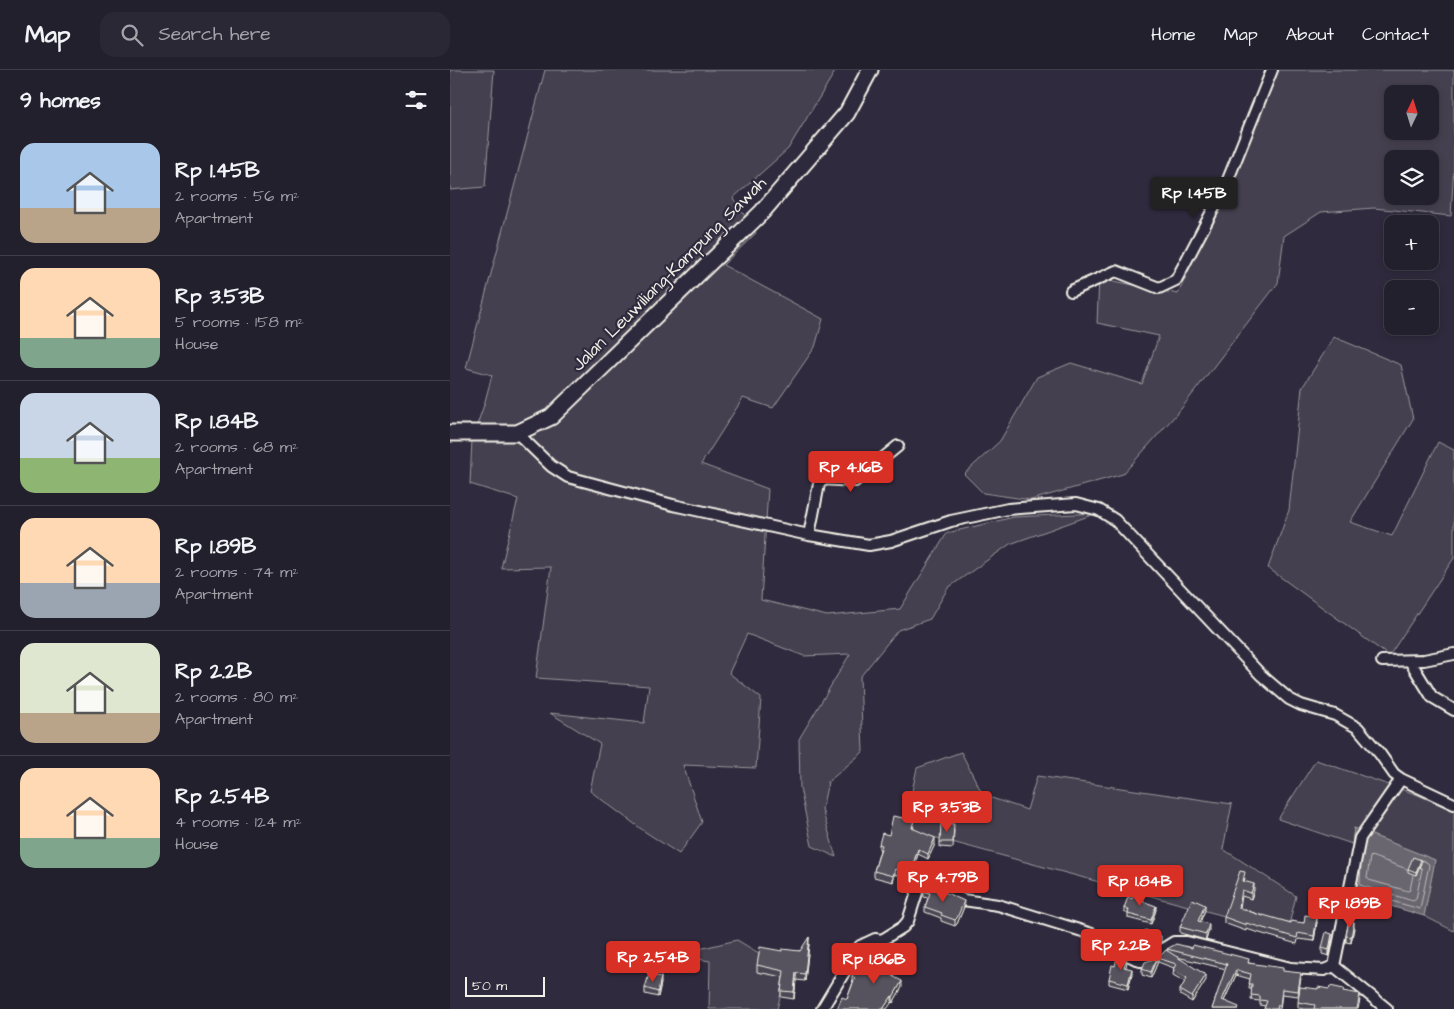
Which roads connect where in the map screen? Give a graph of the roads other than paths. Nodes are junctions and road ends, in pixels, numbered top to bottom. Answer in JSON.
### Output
{"nodes":[{"id":1,"x":870,"y":70,"type":"edge"},
{"id":2,"x":1272,"y":70,"type":"edge"},
{"id":3,"x":1072,"y":291,"type":"dead end"},
{"id":4,"x":450,"y":433,"type":"edge"},
{"id":5,"x":517,"y":433,"type":"junction"},
{"id":6,"x":898,"y":446,"type":"dead end"},
{"id":7,"x":809,"y":535,"type":"junction"},
{"id":8,"x":1454,"y":654,"type":"edge"},
{"id":9,"x":1382,"y":661,"type":"dead end"},
{"id":10,"x":1410,"y":661,"type":"junction"},
{"id":11,"x":1454,"y":710,"type":"edge"},
{"id":12,"x":1401,"y":779,"type":"junction"},
{"id":13,"x":1453,"y":801,"type":"edge"},
{"id":14,"x":1334,"y":966,"type":"junction"},
{"id":15,"x":822,"y":1009,"type":"edge"},
{"id":16,"x":1387,"y":1009,"type":"edge"}],
"edges":[{"from":1,"to":5,"type":"main road","name":"Jalan Leuwiliang–Kampung Sawah"},
{"from":2,"to":3,"type":"street"},
{"from":4,"to":5,"type":"main road","name":"Jalan Leuwiliang–Kampung Sawah"},
{"from":5,"to":7,"type":"street"},
{"from":6,"to":7,"type":"street"},
{"from":7,"to":12,"type":"street"},
{"from":8,"to":10,"type":"street"},
{"from":9,"to":10,"type":"street"},
{"from":10,"to":11,"type":"street"},
{"from":12,"to":13,"type":"street"},
{"from":12,"to":14,"type":"street"},
{"from":14,"to":15,"type":"street"},
{"from":14,"to":16,"type":"street"}]}
